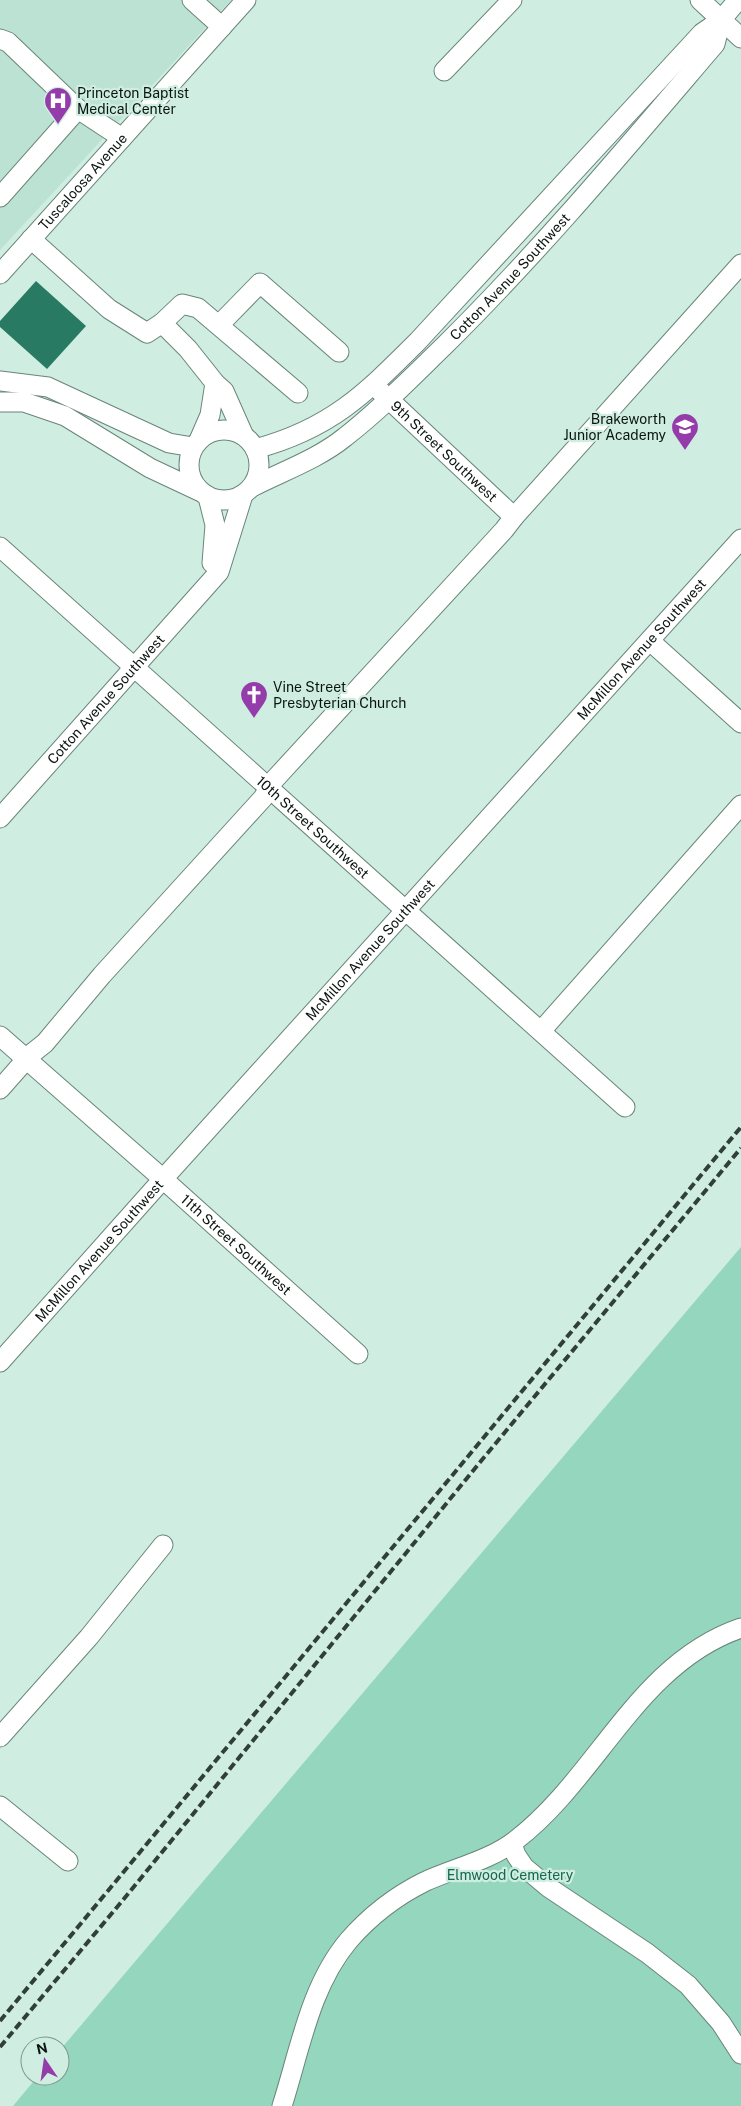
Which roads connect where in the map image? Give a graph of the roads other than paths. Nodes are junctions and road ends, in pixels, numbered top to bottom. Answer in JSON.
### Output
{"nodes":[{"id":1,"x":192,"y":0,"type":"edge"},
{"id":2,"x":246,"y":0,"type":"edge"},
{"id":3,"x":512,"y":0,"type":"edge"},
{"id":4,"x":700,"y":0,"type":"edge"},
{"id":5,"x":738,"y":0,"type":"edge"},
{"id":6,"x":721,"y":20,"type":"junction"},
{"id":7,"x":222,"y":27,"type":"junction"},
{"id":8,"x":741,"y":38,"type":"edge"},
{"id":9,"x":0,"y":39,"type":"edge"},
{"id":10,"x":444,"y":71,"type":"dead end"},
{"id":11,"x":78,"y":108,"type":"junction"},
{"id":12,"x":122,"y":138,"type":"junction"},
{"id":13,"x":0,"y":197,"type":"edge"},
{"id":14,"x":31,"y":239,"type":"junction"},
{"id":15,"x":741,"y":264,"type":"edge"},
{"id":16,"x":0,"y":274,"type":"edge"},
{"id":17,"x":162,"y":323,"type":"junction"},
{"id":18,"x":219,"y":325,"type":"junction"},
{"id":19,"x":339,"y":352,"type":"dead end"},
{"id":20,"x":0,"y":381,"type":"edge"},
{"id":21,"x":215,"y":383,"type":"junction"},
{"id":22,"x":374,"y":385,"type":"junction"},
{"id":23,"x":298,"y":393,"type":"dead end"},
{"id":24,"x":389,"y":399,"type":"junction"},
{"id":25,"x":0,"y":402,"type":"edge"},
{"id":26,"x":249,"y":442,"type":"junction"},
{"id":27,"x":197,"y":443,"type":"junction"},
{"id":28,"x":247,"y":491,"type":"junction"},
{"id":29,"x":204,"y":494,"type":"junction"},
{"id":30,"x":514,"y":517,"type":"junction"},
{"id":31,"x":741,"y":539,"type":"edge"},
{"id":32,"x":0,"y":547,"type":"edge"},
{"id":33,"x":211,"y":579,"type":"junction"},
{"id":34,"x":650,"y":641,"type":"junction"},
{"id":35,"x":134,"y":668,"type":"junction"},
{"id":36,"x":741,"y":723,"type":"edge"},
{"id":37,"x":269,"y":789,"type":"junction"},
{"id":38,"x":741,"y":805,"type":"edge"},
{"id":39,"x":0,"y":818,"type":"edge"},
{"id":40,"x":405,"y":911,"type":"junction"},
{"id":41,"x":542,"y":1031,"type":"junction"},
{"id":42,"x":0,"y":1036,"type":"edge"},
{"id":43,"x":26,"y":1060,"type":"junction"},
{"id":44,"x":0,"y":1088,"type":"edge"},
{"id":45,"x":625,"y":1107,"type":"dead end"},
{"id":46,"x":163,"y":1179,"type":"junction"},
{"id":47,"x":358,"y":1354,"type":"dead end"},
{"id":48,"x":0,"y":1362,"type":"edge"},
{"id":49,"x":163,"y":1545,"type":"dead end"},
{"id":50,"x":741,"y":1628,"type":"edge"},
{"id":51,"x":0,"y":1737,"type":"edge"},
{"id":52,"x":0,"y":1806,"type":"edge"},
{"id":53,"x":512,"y":1844,"type":"junction"},
{"id":54,"x":68,"y":1861,"type":"dead end"},
{"id":55,"x":741,"y":2054,"type":"edge"},
{"id":56,"x":282,"y":2106,"type":"edge"}],
"edges":[{"from":1,"to":7,"type":"street"},
{"from":2,"to":7,"type":"street","name":"Tuscaloosa Avenue"},
{"from":3,"to":10,"type":"street"},
{"from":4,"to":6,"type":"street"},
{"from":5,"to":6,"type":"street","name":"Cotton Avenue Southwest"},
{"from":6,"to":8,"type":"street"},
{"from":6,"to":22,"type":"street","name":"Cotton Avenue Southwest"},
{"from":6,"to":24,"type":"street","name":"Cotton Avenue Southwest"},
{"from":7,"to":12,"type":"street","name":"Tuscaloosa Avenue"},
{"from":9,"to":11,"type":"street"},
{"from":11,"to":12,"type":"street"},
{"from":11,"to":13,"type":"street"},
{"from":12,"to":14,"type":"street","name":"Tuscaloosa Avenue"},
{"from":14,"to":16,"type":"street","name":"Tuscaloosa Avenue"},
{"from":14,"to":17,"type":"street"},
{"from":15,"to":30,"type":"street"},
{"from":17,"to":18,"type":"street"},
{"from":17,"to":21,"type":"street"},
{"from":18,"to":19,"type":"street"},
{"from":18,"to":23,"type":"street"},
{"from":20,"to":27,"type":"street"},
{"from":21,"to":26,"type":"street"},
{"from":21,"to":27,"type":"street"},
{"from":22,"to":24,"type":"street","name":"9th Street Southwest"},
{"from":22,"to":26,"type":"street","name":"Cotton Avenue Southwest"},
{"from":24,"to":28,"type":"street","name":"Cotton Avenue Southwest"},
{"from":24,"to":30,"type":"street","name":"9th Street Southwest"},
{"from":25,"to":29,"type":"street"},
{"from":26,"to":27,"type":"street"},
{"from":26,"to":28,"type":"street"},
{"from":27,"to":29,"type":"street"},
{"from":28,"to":29,"type":"street"},
{"from":28,"to":33,"type":"street","name":"Cotton Avenue Southwest"},
{"from":29,"to":33,"type":"street"},
{"from":30,"to":37,"type":"street"},
{"from":31,"to":34,"type":"street","name":"McMillon Avenue Southwest"},
{"from":32,"to":35,"type":"street","name":"10th Street Southwest"},
{"from":33,"to":35,"type":"street","name":"Cotton Avenue Southwest"},
{"from":34,"to":36,"type":"street"},
{"from":34,"to":40,"type":"street","name":"McMillon Avenue Southwest"},
{"from":35,"to":37,"type":"street","name":"10th Street Southwest"},
{"from":35,"to":39,"type":"street","name":"Cotton Avenue Southwest"},
{"from":37,"to":40,"type":"street","name":"10th Street Southwest"},
{"from":37,"to":43,"type":"street"},
{"from":38,"to":41,"type":"street"},
{"from":40,"to":41,"type":"street","name":"10th Street Southwest"},
{"from":40,"to":46,"type":"street","name":"McMillon Avenue Southwest"},
{"from":41,"to":45,"type":"street","name":"10th Street Southwest"},
{"from":42,"to":43,"type":"street","name":"11th Street Southwest"},
{"from":43,"to":44,"type":"street"},
{"from":43,"to":46,"type":"street","name":"11th Street Southwest"},
{"from":46,"to":47,"type":"street","name":"11th Street Southwest"},
{"from":46,"to":48,"type":"street","name":"McMillon Avenue Southwest"},
{"from":49,"to":51,"type":"street"},
{"from":50,"to":53,"type":"street"},
{"from":52,"to":54,"type":"street"},
{"from":53,"to":55,"type":"street"},
{"from":53,"to":56,"type":"street"}]}
